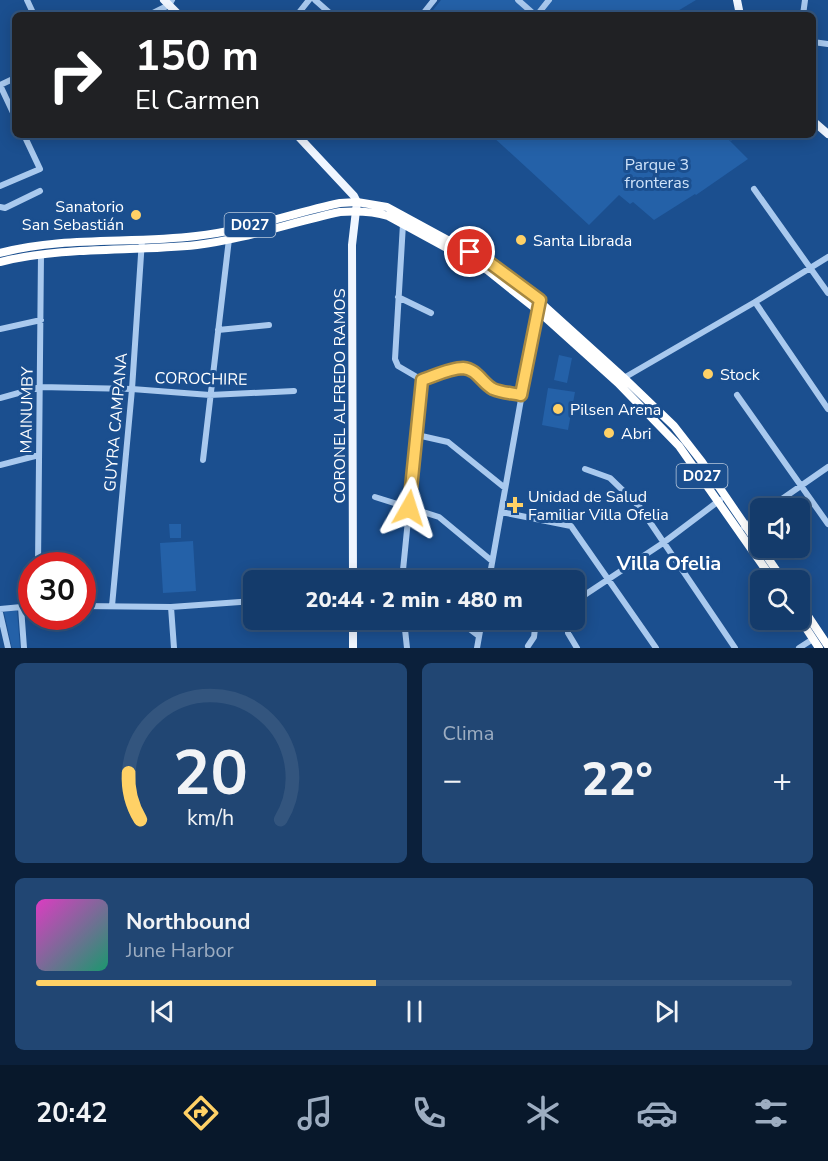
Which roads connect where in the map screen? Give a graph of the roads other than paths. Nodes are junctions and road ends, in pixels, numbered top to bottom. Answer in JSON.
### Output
{"nodes":[{"id":1,"x":309,"y":0,"type":"edge"},
{"id":2,"x":315,"y":0,"type":"edge"},
{"id":3,"x":434,"y":0,"type":"edge"},
{"id":4,"x":518,"y":0,"type":"edge"},
{"id":5,"x":549,"y":0,"type":"edge"},
{"id":6,"x":168,"y":2,"type":"edge"},
{"id":7,"x":153,"y":12,"type":"edge"},
{"id":8,"x":299,"y":12,"type":"edge"},
{"id":9,"x":329,"y":12,"type":"edge"},
{"id":10,"x":424,"y":12,"type":"edge"},
{"id":11,"x":532,"y":12,"type":"edge"},
{"id":12,"x":539,"y":12,"type":"edge"},
{"id":13,"x":0,"y":85,"type":"edge"},
{"id":14,"x":12,"y":111,"type":"edge"},
{"id":15,"x":816,"y":124,"type":"edge"},
{"id":16,"x":828,"y":134,"type":"edge"},
{"id":17,"x":25,"y":138,"type":"edge"},
{"id":18,"x":300,"y":138,"type":"edge"},
{"id":19,"x":0,"y":186,"type":"edge"},
{"id":20,"x":754,"y":189,"type":"dead end"},
{"id":21,"x":40,"y":191,"type":"dead end"},
{"id":22,"x":0,"y":207,"type":"edge"},
{"id":23,"x":356,"y":207,"type":"junction"},
{"id":24,"x":403,"y":224,"type":"junction"},
{"id":25,"x":229,"y":239,"type":"junction"},
{"id":26,"x":142,"y":244,"type":"junction"},
{"id":27,"x":41,"y":254,"type":"junction"},
{"id":28,"x":2,"y":255,"type":"edge"},
{"id":29,"x":828,"y":257,"type":"edge"},
{"id":30,"x":810,"y":268,"type":"junction"},
{"id":31,"x":828,"y":293,"type":"edge"},
{"id":32,"x":398,"y":297,"type":"junction"},
{"id":33,"x":540,"y":300,"type":"junction"},
{"id":34,"x":755,"y":302,"type":"junction"},
{"id":35,"x":537,"y":310,"type":"junction"},
{"id":36,"x":431,"y":313,"type":"dead end"},
{"id":37,"x":41,"y":320,"type":"junction"},
{"id":38,"x":270,"y":325,"type":"dead end"},
{"id":39,"x":0,"y":329,"type":"edge"},
{"id":40,"x":218,"y":330,"type":"junction"},
{"id":41,"x":422,"y":380,"type":"junction"},
{"id":42,"x":621,"y":380,"type":"junction"},
{"id":43,"x":40,"y":387,"type":"junction"},
{"id":44,"x":132,"y":389,"type":"junction"},
{"id":45,"x":294,"y":391,"type":"dead end"},
{"id":46,"x":210,"y":395,"type":"junction"},
{"id":47,"x":521,"y":395,"type":"junction"},
{"id":48,"x":737,"y":395,"type":"dead end"},
{"id":49,"x":0,"y":398,"type":"edge"},
{"id":50,"x":828,"y":409,"type":"edge"},
{"id":51,"x":417,"y":435,"type":"junction"},
{"id":52,"x":39,"y":455,"type":"junction"},
{"id":53,"x":202,"y":460,"type":"dead end"},
{"id":54,"x":0,"y":465,"type":"edge"},
{"id":55,"x":828,"y":467,"type":"edge"},
{"id":56,"x":585,"y":469,"type":"dead end"},
{"id":57,"x":801,"y":485,"type":"junction"},
{"id":58,"x":505,"y":488,"type":"junction"},
{"id":59,"x":375,"y":496,"type":"dead end"},
{"id":60,"x":783,"y":498,"type":"edge"},
{"id":61,"x":722,"y":499,"type":"junction"},
{"id":62,"x":409,"y":508,"type":"junction"},
{"id":63,"x":501,"y":512,"type":"junction"},
{"id":64,"x":750,"y":522,"type":"edge"},
{"id":65,"x":828,"y":524,"type":"edge"},
{"id":66,"x":742,"y":528,"type":"junction"},
{"id":67,"x":750,"y":536,"type":"edge"},
{"id":68,"x":663,"y":543,"type":"junction"},
{"id":69,"x":38,"y":552,"type":"edge"},
{"id":70,"x":492,"y":561,"type":"junction"},
{"id":71,"x":353,"y":570,"type":"edge"},
{"id":72,"x":403,"y":570,"type":"edge"},
{"id":73,"x":491,"y":570,"type":"edge"},
{"id":74,"x":767,"y":570,"type":"edge"},
{"id":75,"x":608,"y":580,"type":"junction"},
{"id":76,"x":585,"y":595,"type":"edge"},
{"id":77,"x":243,"y":602,"type":"edge"},
{"id":78,"x":96,"y":606,"type":"edge"},
{"id":79,"x":112,"y":606,"type":"junction"},
{"id":80,"x":171,"y":607,"type":"junction"},
{"id":81,"x":18,"y":608,"type":"edge"},
{"id":82,"x":0,"y":613,"type":"edge"},
{"id":83,"x":810,"y":619,"type":"edge"},
{"id":84,"x":23,"y":630,"type":"edge"},
{"id":85,"x":353,"y":630,"type":"edge"},
{"id":86,"x":405,"y":630,"type":"edge"},
{"id":87,"x":471,"y":630,"type":"edge"},
{"id":88,"x":480,"y":630,"type":"edge"},
{"id":89,"x":535,"y":630,"type":"edge"},
{"id":90,"x":568,"y":630,"type":"edge"},
{"id":91,"x":807,"y":630,"type":"edge"},
{"id":92,"x":479,"y":636,"type":"junction"},
{"id":93,"x":813,"y":639,"type":"junction"},
{"id":94,"x":528,"y":646,"type":"dead end"},
{"id":95,"x":828,"y":646,"type":"edge"},
{"id":96,"x":8,"y":648,"type":"edge"},
{"id":97,"x":24,"y":648,"type":"edge"},
{"id":98,"x":174,"y":648,"type":"edge"},
{"id":99,"x":353,"y":648,"type":"edge"},
{"id":100,"x":407,"y":648,"type":"edge"},
{"id":101,"x":477,"y":648,"type":"edge"},
{"id":102,"x":577,"y":648,"type":"edge"},
{"id":103,"x":656,"y":648,"type":"edge"},
{"id":104,"x":735,"y":648,"type":"edge"},
{"id":105,"x":799,"y":648,"type":"edge"},
{"id":106,"x":819,"y":648,"type":"edge"}],
"edges":[{"from":1,"to":8,"type":"street"},
{"from":2,"to":9,"type":"street"},
{"from":3,"to":10,"type":"street"},
{"from":4,"to":11,"type":"street"},
{"from":5,"to":12,"type":"street"},
{"from":6,"to":7,"type":"street"},
{"from":13,"to":14,"type":"street"},
{"from":15,"to":16,"type":"main road"},
{"from":17,"to":19,"type":"street"},
{"from":18,"to":23,"type":"main road"},
{"from":20,"to":30,"type":"street"},
{"from":21,"to":22,"type":"street"},
{"from":23,"to":24,"type":"highway","number":"D027"},
{"from":23,"to":25,"type":"highway","number":"D027"},
{"from":23,"to":26,"type":"highway","number":"D027"},
{"from":23,"to":33,"type":"highway","number":"D027"},
{"from":23,"to":71,"type":"main road","name":"CORONEL ALFREDO RAMOS"},
{"from":24,"to":32,"type":"street"},
{"from":24,"to":35,"type":"highway","number":"D027"},
{"from":25,"to":26,"type":"highway","number":"D027"},
{"from":25,"to":40,"type":"street"},
{"from":26,"to":27,"type":"highway","number":"D027"},
{"from":26,"to":28,"type":"highway","number":"D027"},
{"from":26,"to":44,"type":"street","name":"GUYRA CAMPANA"},
{"from":27,"to":28,"type":"highway","number":"D027"},
{"from":27,"to":37,"type":"street","name":"MAINUMBY"},
{"from":29,"to":30,"type":"street"},
{"from":30,"to":31,"type":"street"},
{"from":30,"to":34,"type":"street"},
{"from":32,"to":36,"type":"street"},
{"from":32,"to":41,"type":"street"},
{"from":33,"to":35,"type":"street"},
{"from":33,"to":42,"type":"highway","number":"D027"},
{"from":34,"to":42,"type":"street"},
{"from":34,"to":50,"type":"street"},
{"from":35,"to":42,"type":"highway","number":"D027"},
{"from":35,"to":47,"type":"street"},
{"from":37,"to":39,"type":"street"},
{"from":37,"to":43,"type":"street","name":"MAINUMBY"},
{"from":38,"to":40,"type":"street"},
{"from":40,"to":46,"type":"street"},
{"from":41,"to":47,"type":"street"},
{"from":41,"to":51,"type":"street"},
{"from":42,"to":61,"type":"highway","number":"D027"},
{"from":43,"to":44,"type":"street","name":"COROCHIRE"},
{"from":43,"to":49,"type":"street","name":"COROCHIRE"},
{"from":43,"to":52,"type":"street","name":"MAINUMBY"},
{"from":44,"to":46,"type":"street","name":"COROCHIRE"},
{"from":44,"to":79,"type":"street","name":"GUYRA CAMPANA"},
{"from":45,"to":46,"type":"street","name":"COROCHIRE"},
{"from":46,"to":53,"type":"street"},
{"from":47,"to":58,"type":"street"},
{"from":48,"to":57,"type":"street"},
{"from":51,"to":58,"type":"street"},
{"from":51,"to":62,"type":"street"},
{"from":52,"to":54,"type":"street"},
{"from":52,"to":69,"type":"street","name":"MAINUMBY"},
{"from":55,"to":57,"type":"street"},
{"from":56,"to":68,"type":"street"},
{"from":57,"to":60,"type":"street"},
{"from":57,"to":65,"type":"street"},
{"from":58,"to":63,"type":"street"},
{"from":59,"to":62,"type":"street"},
{"from":61,"to":66,"type":"highway","number":"D027"},
{"from":61,"to":68,"type":"street"},
{"from":62,"to":70,"type":"street"},
{"from":62,"to":72,"type":"street"},
{"from":63,"to":70,"type":"street"},
{"from":63,"to":75,"type":"street"},
{"from":64,"to":66,"type":"street"},
{"from":66,"to":67,"type":"highway","number":"D027"},
{"from":66,"to":74,"type":"highway","number":"D027"},
{"from":68,"to":75,"type":"street"},
{"from":68,"to":104,"type":"street"},
{"from":70,"to":73,"type":"street"},
{"from":75,"to":76,"type":"street"},
{"from":75,"to":103,"type":"street"},
{"from":77,"to":80,"type":"street"},
{"from":78,"to":79,"type":"street"},
{"from":79,"to":80,"type":"street"},
{"from":80,"to":98,"type":"street"},
{"from":81,"to":82,"type":"street"},
{"from":82,"to":96,"type":"street"},
{"from":83,"to":95,"type":"highway"},
{"from":84,"to":97,"type":"street"},
{"from":85,"to":99,"type":"main road"},
{"from":86,"to":100,"type":"street"},
{"from":87,"to":92,"type":"street"},
{"from":88,"to":92,"type":"street"},
{"from":89,"to":94,"type":"street"},
{"from":90,"to":102,"type":"street"},
{"from":91,"to":93,"type":"highway"},
{"from":92,"to":101,"type":"street"},
{"from":93,"to":105,"type":"street"},
{"from":93,"to":106,"type":"highway"}]}
